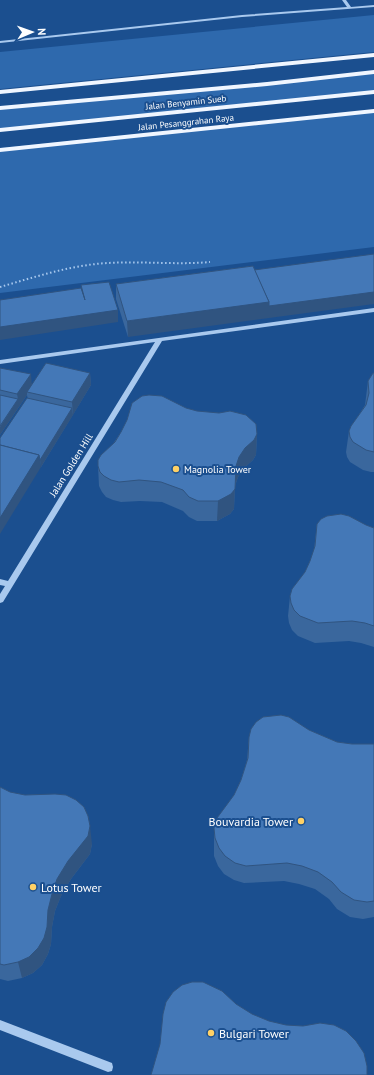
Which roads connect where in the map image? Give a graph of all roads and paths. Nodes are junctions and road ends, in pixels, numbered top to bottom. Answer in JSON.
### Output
{"nodes":[{"id":1,"x":344,"y":0,"type":"edge"},
{"id":2,"x":374,"y":6,"type":"edge"},
{"id":3,"x":350,"y":8,"type":"junction"},
{"id":4,"x":0,"y":42,"type":"edge"},
{"id":5,"x":374,"y":56,"type":"edge"},
{"id":6,"x":374,"y":72,"type":"edge"},
{"id":7,"x":0,"y":92,"type":"edge"},
{"id":8,"x":374,"y":92,"type":"edge"},
{"id":9,"x":0,"y":107,"type":"edge"},
{"id":10,"x":374,"y":111,"type":"edge"},
{"id":11,"x":0,"y":130,"type":"edge"},
{"id":12,"x":0,"y":150,"type":"edge"},
{"id":13,"x":210,"y":262,"type":"dead end"},
{"id":14,"x":0,"y":287,"type":"edge"},
{"id":15,"x":374,"y":310,"type":"edge"},
{"id":16,"x":159,"y":341,"type":"junction"},
{"id":17,"x":0,"y":362,"type":"edge"},
{"id":18,"x":0,"y":582,"type":"edge"},
{"id":19,"x":9,"y":584,"type":"junction"},
{"id":20,"x":0,"y":600,"type":"edge"},
{"id":21,"x":0,"y":1025,"type":"edge"},
{"id":22,"x":108,"y":1067,"type":"dead end"}],
"edges":[{"from":1,"to":3,"type":"street"},
{"from":2,"to":3,"type":"street"},
{"from":3,"to":4,"type":"street"},
{"from":5,"to":7,"type":"main road"},
{"from":6,"to":9,"type":"main road","name":"Jalan Benyamin Sueb"},
{"from":8,"to":11,"type":"main road","name":"Jalan Benyamin Sueb"},
{"from":10,"to":12,"type":"main road","name":"Jalan Pesanggrahan Raya"},
{"from":13,"to":14,"type":"path"},
{"from":15,"to":16,"type":"street"},
{"from":16,"to":17,"type":"street"},
{"from":16,"to":19,"type":"street","name":"Jalan Golden Hill"},
{"from":18,"to":19,"type":"street"},
{"from":19,"to":20,"type":"street","name":"Jalan Golden Hill"},
{"from":21,"to":22,"type":"street"}]}
